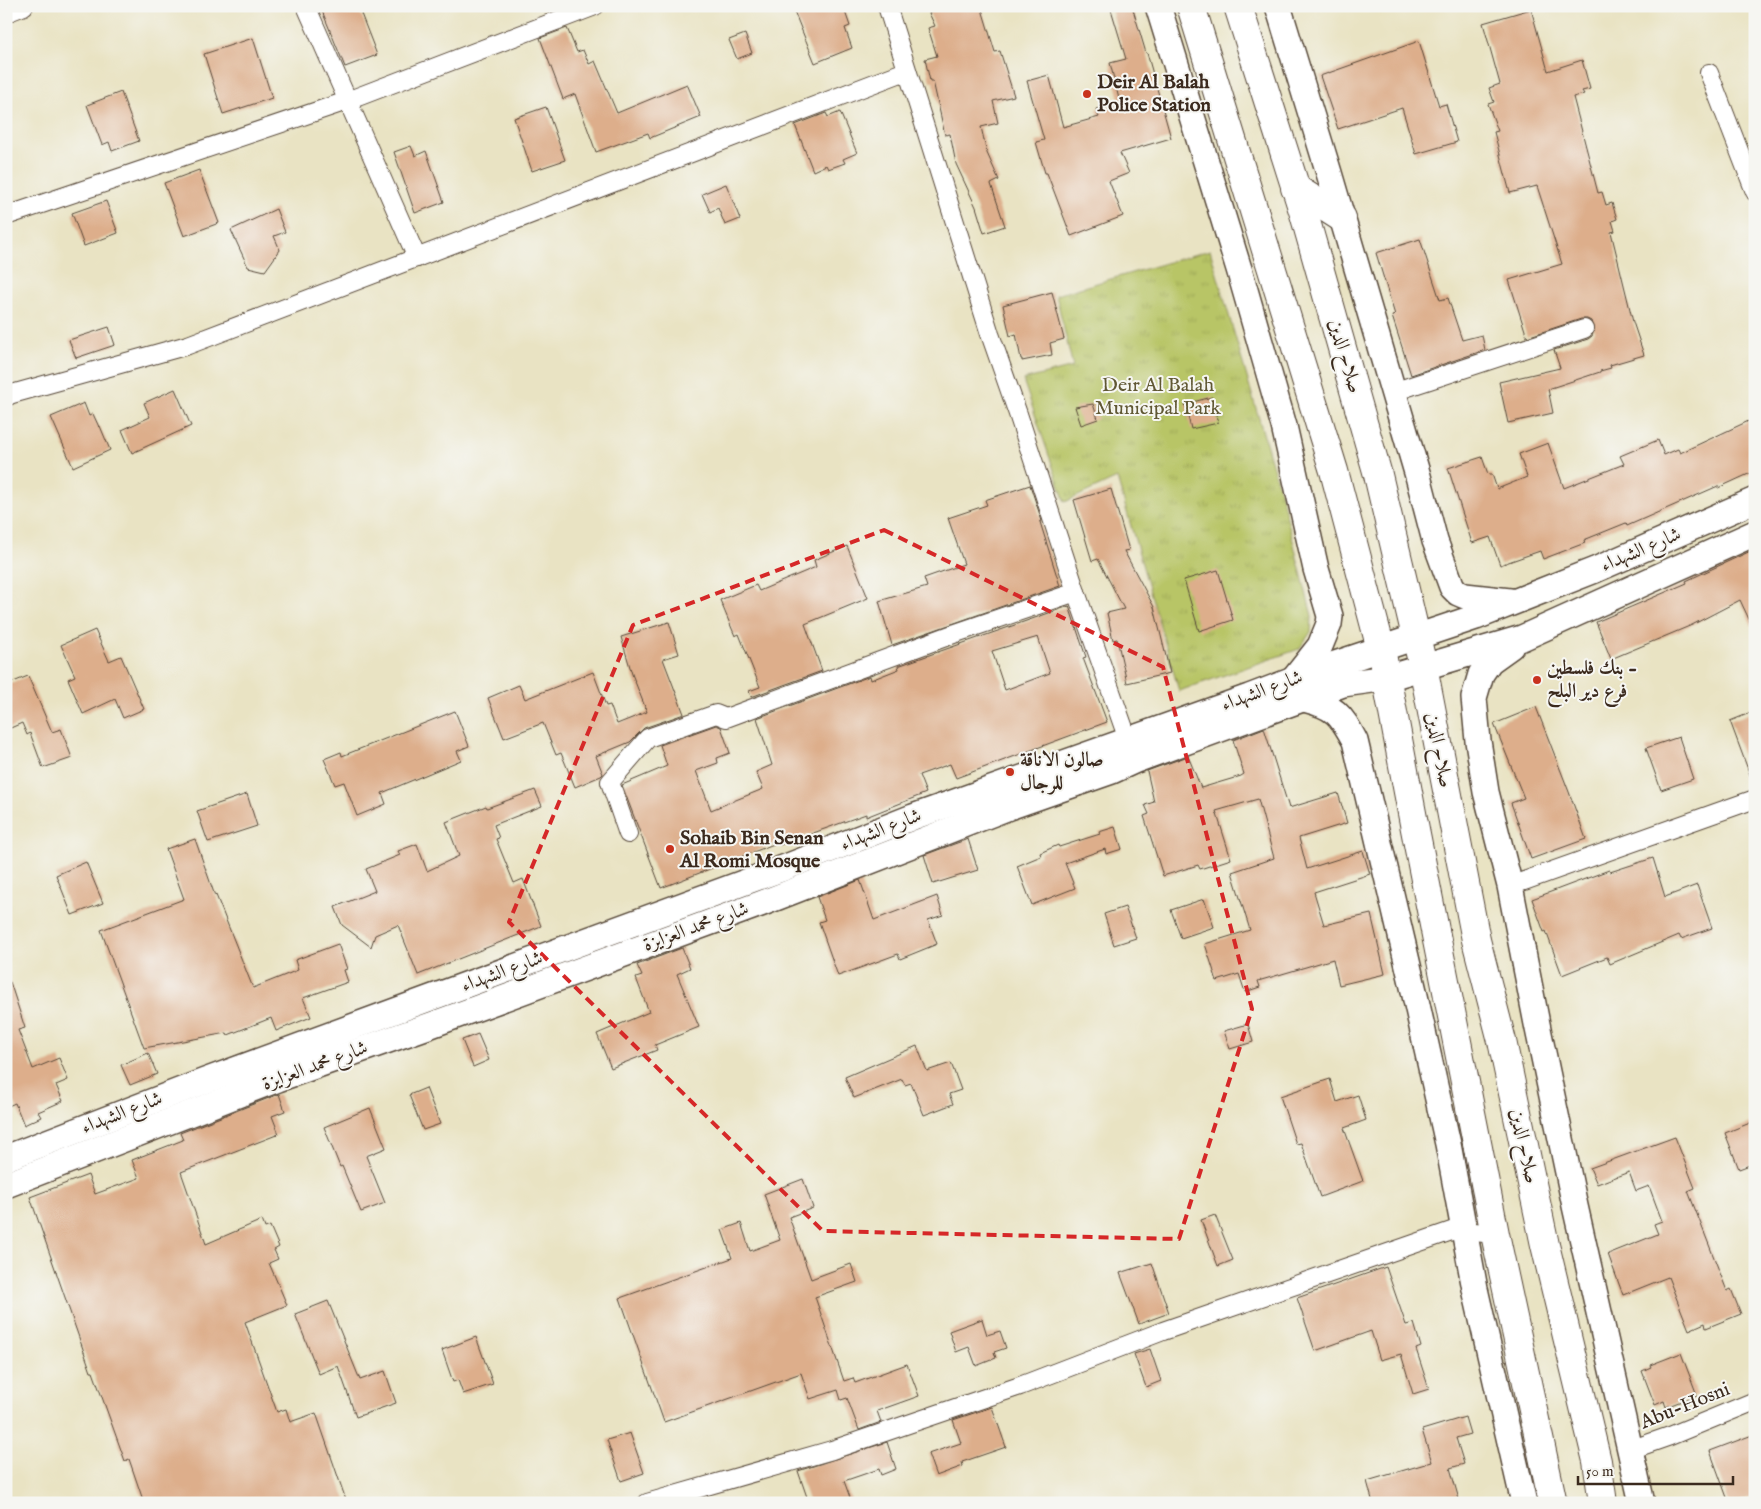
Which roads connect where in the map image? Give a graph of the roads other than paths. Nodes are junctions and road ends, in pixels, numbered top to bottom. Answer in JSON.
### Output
{"nodes":[{"id":1,"x":24,"y":6,"type":"edge"},
{"id":2,"x":306,"y":6,"type":"edge"},
{"id":3,"x":595,"y":6,"type":"edge"},
{"id":4,"x":887,"y":6,"type":"edge"},
{"id":5,"x":1158,"y":6,"type":"edge"},
{"id":6,"x":1191,"y":6,"type":"edge"},
{"id":7,"x":1238,"y":6,"type":"edge"},
{"id":8,"x":1278,"y":6,"type":"edge"},
{"id":9,"x":6,"y":13,"type":"edge"},
{"id":10,"x":906,"y":71,"type":"junction"},
{"id":11,"x":1709,"y":73,"type":"dead end"},
{"id":12,"x":346,"y":101,"type":"junction"},
{"id":13,"x":1295,"y":188,"type":"junction"},
{"id":14,"x":1755,"y":192,"type":"edge"},
{"id":15,"x":6,"y":216,"type":"edge"},
{"id":16,"x":1342,"y":218,"type":"junction"},
{"id":17,"x":417,"y":258,"type":"junction"},
{"id":18,"x":1584,"y":329,"type":"dead end"},
{"id":19,"x":8,"y":390,"type":"edge"},
{"id":20,"x":1393,"y":392,"type":"junction"},
{"id":21,"x":1755,"y":500,"type":"edge"},
{"id":22,"x":1755,"y":533,"type":"edge"},
{"id":23,"x":1076,"y":592,"type":"junction"},
{"id":24,"x":1515,"y":602,"type":"junction"},
{"id":25,"x":1416,"y":637,"type":"junction"},
{"id":26,"x":1522,"y":638,"type":"junction"},
{"id":27,"x":1381,"y":649,"type":"junction"},
{"id":28,"x":1423,"y":666,"type":"junction"},
{"id":29,"x":1387,"y":678,"type":"junction"},
{"id":30,"x":1298,"y":690,"type":"junction"},
{"id":31,"x":1131,"y":750,"type":"junction"},
{"id":32,"x":1755,"y":799,"type":"edge"},
{"id":33,"x":628,"y":834,"type":"dead end"},
{"id":34,"x":1510,"y":886,"type":"junction"},
{"id":35,"x":6,"y":1158,"type":"edge"},
{"id":36,"x":6,"y":1185,"type":"edge"},
{"id":37,"x":1463,"y":1227,"type":"junction"},
{"id":38,"x":1495,"y":1234,"type":"junction"},
{"id":39,"x":1755,"y":1401,"type":"edge"},
{"id":40,"x":1630,"y":1450,"type":"junction"},
{"id":41,"x":647,"y":1503,"type":"edge"},
{"id":42,"x":1524,"y":1503,"type":"edge"},
{"id":43,"x":1552,"y":1503,"type":"edge"},
{"id":44,"x":1603,"y":1503,"type":"edge"},
{"id":45,"x":1642,"y":1503,"type":"edge"}],
"edges":[{"from":1,"to":9,"type":"street"},
{"from":2,"to":12,"type":"street"},
{"from":3,"to":12,"type":"street"},
{"from":4,"to":10,"type":"street"},
{"from":5,"to":30,"type":"main road"},
{"from":6,"to":27,"type":"highway","name":"صلاح الدين"},
{"from":7,"to":13,"type":"highway","name":"صلاح الدين"},
{"from":8,"to":16,"type":"main road"},
{"from":10,"to":17,"type":"street"},
{"from":10,"to":23,"type":"street"},
{"from":11,"to":14,"type":"street"},
{"from":12,"to":15,"type":"street"},
{"from":12,"to":17,"type":"street"},
{"from":13,"to":16,"type":"highway"},
{"from":13,"to":25,"type":"highway","name":"صلاح الدين"},
{"from":16,"to":20,"type":"main road"},
{"from":17,"to":19,"type":"street"},
{"from":18,"to":20,"type":"street"},
{"from":20,"to":24,"type":"main road"},
{"from":21,"to":24,"type":"main road","name":"شارع الشهداء"},
{"from":22,"to":26,"type":"main road","name":"شارع الشهداء"},
{"from":23,"to":31,"type":"street"},
{"from":23,"to":33,"type":"street"},
{"from":24,"to":25,"type":"main road","name":"شارع الشهداء"},
{"from":25,"to":27,"type":"main road","name":"شارع الشهداء"},
{"from":25,"to":28,"type":"highway","name":"صلاح الدين"},
{"from":26,"to":28,"type":"main road","name":"شارع الشهداء"},
{"from":26,"to":34,"type":"main road"},
{"from":27,"to":29,"type":"highway","name":"صلاح الدين"},
{"from":27,"to":30,"type":"main road","name":"شارع الشهداء"},
{"from":28,"to":29,"type":"main road","name":"شارع الشهداء"},
{"from":28,"to":44,"type":"highway","name":"صلاح الدين"},
{"from":29,"to":30,"type":"main road","name":"شارع محمد العزايزة"},
{"from":29,"to":38,"type":"highway","name":"صلاح الدين"},
{"from":30,"to":31,"type":"main road","name":"شارع محمد العزايزة"},
{"from":30,"to":37,"type":"main road"},
{"from":31,"to":35,"type":"main road","name":"شارع الشهداء"},
{"from":31,"to":36,"type":"main road","name":"شارع محمد العزايزة"},
{"from":32,"to":34,"type":"street"},
{"from":34,"to":40,"type":"main road"},
{"from":37,"to":38,"type":"street"},
{"from":37,"to":41,"type":"street"},
{"from":37,"to":42,"type":"main road"},
{"from":38,"to":43,"type":"highway","name":"صلاح الدين"},
{"from":39,"to":40,"type":"street","name":"Abu-Hosni"},
{"from":40,"to":45,"type":"main road"}]}
